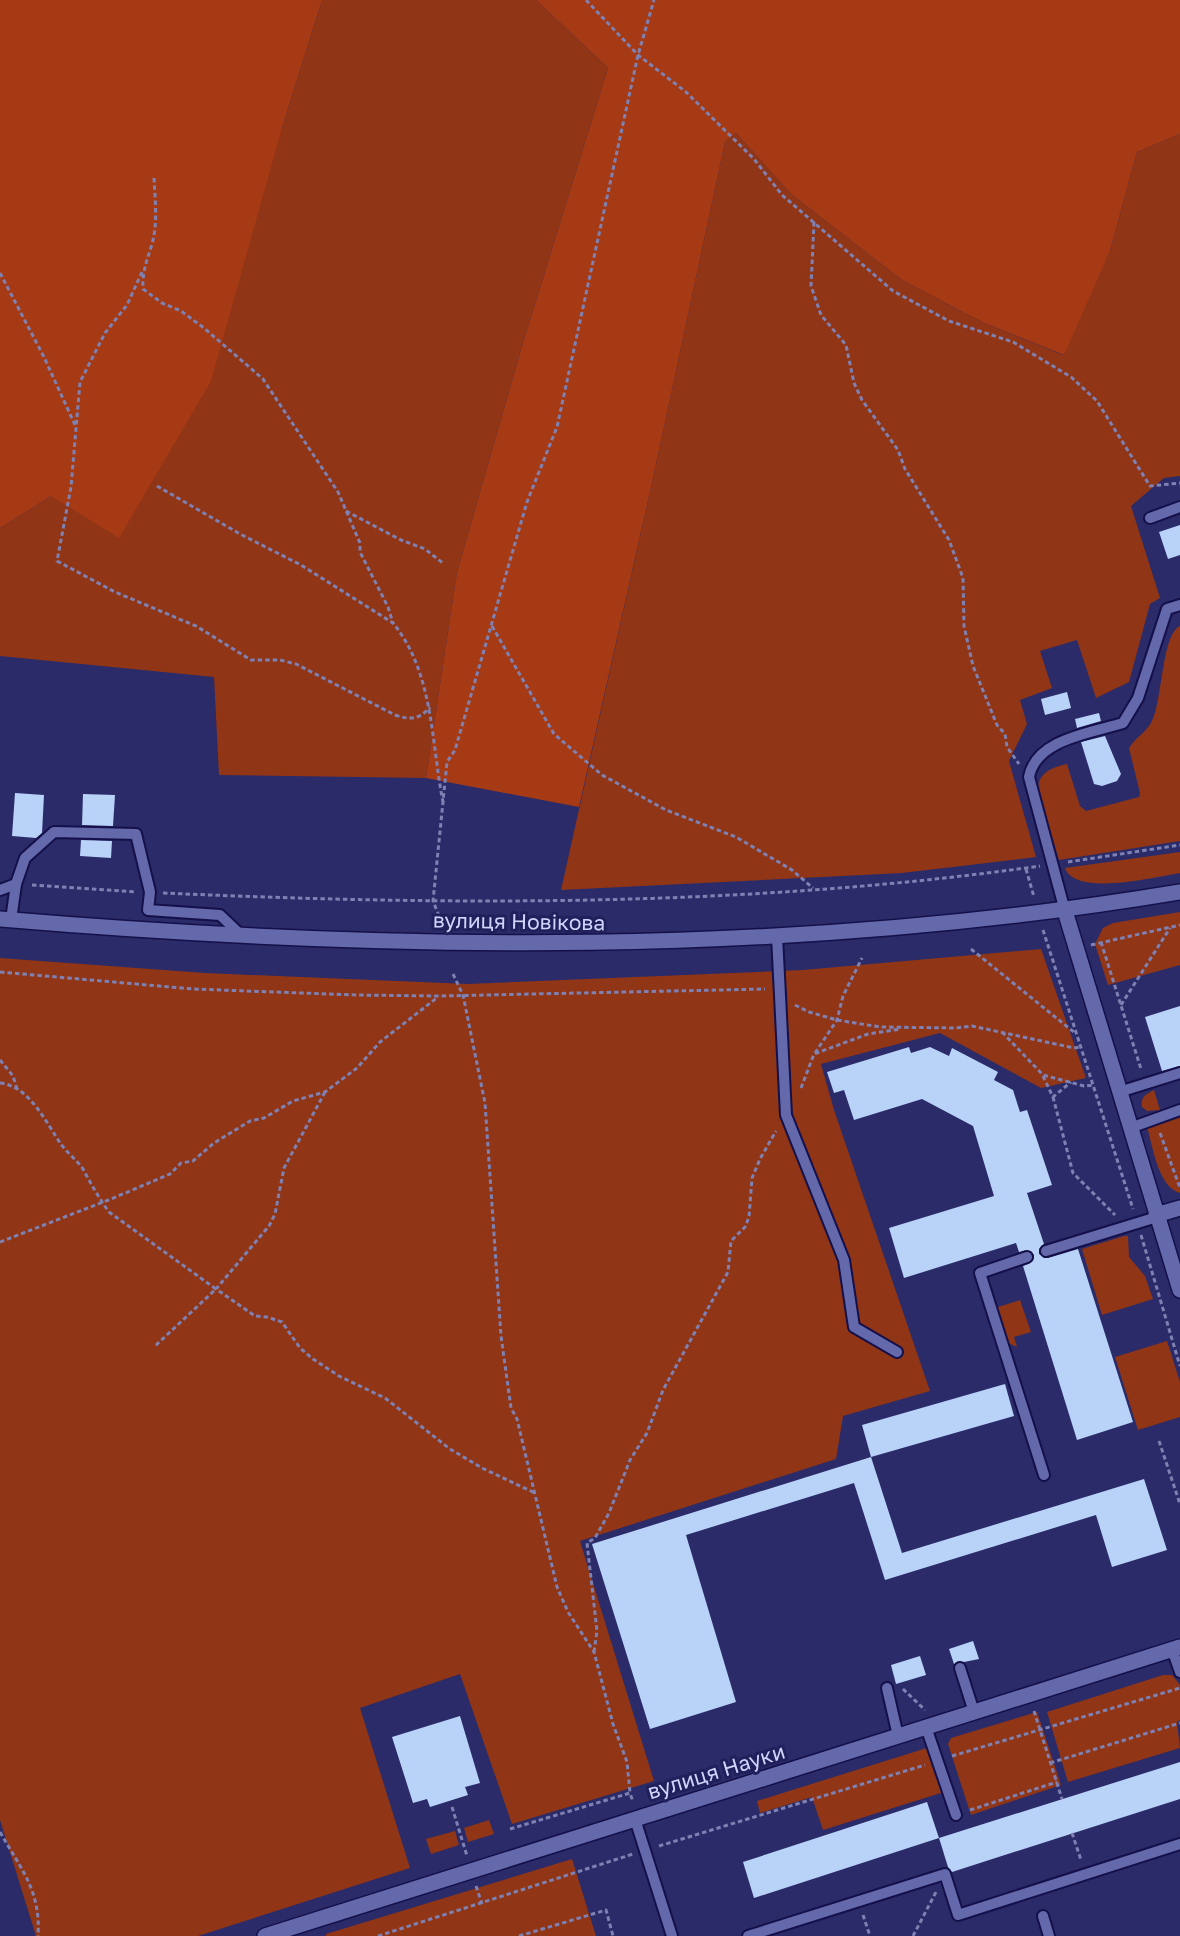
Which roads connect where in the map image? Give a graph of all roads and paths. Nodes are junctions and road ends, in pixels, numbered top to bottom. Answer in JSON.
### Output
{"nodes":[{"id":1,"x":586,"y":0,"type":"edge"},
{"id":2,"x":654,"y":0,"type":"edge"},
{"id":3,"x":638,"y":55,"type":"junction"},
{"id":4,"x":154,"y":178,"type":"dead end"},
{"id":5,"x":814,"y":222,"type":"junction"},
{"id":6,"x":142,"y":272,"type":"junction"},
{"id":7,"x":0,"y":273,"type":"edge"},
{"id":8,"x":76,"y":427,"type":"junction"},
{"id":9,"x":1180,"y":483,"type":"edge"},
{"id":10,"x":157,"y":486,"type":"dead end"},
{"id":11,"x":1180,"y":507,"type":"edge"},
{"id":12,"x":345,"y":510,"type":"junction"},
{"id":13,"x":1150,"y":518,"type":"dead end"},
{"id":14,"x":444,"y":564,"type":"dead end"},
{"id":15,"x":1180,"y":605,"type":"edge"},
{"id":16,"x":393,"y":623,"type":"junction"},
{"id":17,"x":491,"y":625,"type":"junction"},
{"id":18,"x":430,"y":707,"type":"junction"},
{"id":19,"x":1029,"y":777,"type":"junction"},
{"id":20,"x":444,"y":807,"type":"junction"},
{"id":21,"x":1180,"y":845,"type":"edge"},
{"id":22,"x":1061,"y":863,"type":"dead end"},
{"id":23,"x":1049,"y":865,"type":"dead end"},
{"id":24,"x":1026,"y":868,"type":"junction"},
{"id":25,"x":1030,"y":881,"type":"dead end"},
{"id":26,"x":16,"y":884,"type":"junction"},
{"id":27,"x":815,"y":889,"type":"junction"},
{"id":28,"x":0,"y":890,"type":"edge"},
{"id":29,"x":150,"y":892,"type":"junction"},
{"id":30,"x":1180,"y":892,"type":"edge"},
{"id":31,"x":433,"y":901,"type":"junction"},
{"id":32,"x":148,"y":910,"type":"junction"},
{"id":33,"x":1065,"y":911,"type":"junction"},
{"id":34,"x":439,"y":916,"type":"dead end"},
{"id":35,"x":6,"y":920,"type":"edge"},
{"id":36,"x":1180,"y":926,"type":"edge"},
{"id":37,"x":1170,"y":928,"type":"junction"},
{"id":38,"x":146,"y":931,"type":"junction"},
{"id":39,"x":241,"y":935,"type":"junction"},
{"id":40,"x":777,"y":936,"type":"junction"},
{"id":41,"x":1047,"y":942,"type":"dead end"},
{"id":42,"x":1101,"y":942,"type":"junction"},
{"id":43,"x":1076,"y":948,"type":"junction"},
{"id":44,"x":971,"y":949,"type":"dead end"},
{"id":45,"x":1050,"y":953,"type":"junction"},
{"id":46,"x":862,"y":958,"type":"dead end"},
{"id":47,"x":0,"y":972,"type":"edge"},
{"id":48,"x":453,"y":974,"type":"dead end"},
{"id":49,"x":440,"y":996,"type":"junction"},
{"id":50,"x":463,"y":996,"type":"junction"},
{"id":51,"x":779,"y":996,"type":"junction"},
{"id":52,"x":1121,"y":1005,"type":"junction"},
{"id":53,"x":837,"y":1020,"type":"junction"},
{"id":54,"x":903,"y":1029,"type":"junction"},
{"id":55,"x":1001,"y":1031,"type":"junction"},
{"id":56,"x":1076,"y":1034,"type":"junction"},
{"id":57,"x":1080,"y":1047,"type":"junction"},
{"id":58,"x":814,"y":1054,"type":"junction"},
{"id":59,"x":0,"y":1060,"type":"edge"},
{"id":60,"x":1180,"y":1073,"type":"edge"},
{"id":61,"x":1043,"y":1075,"type":"junction"},
{"id":62,"x":1144,"y":1078,"type":"dead end"},
{"id":63,"x":1071,"y":1082,"type":"junction"},
{"id":64,"x":0,"y":1083,"type":"edge"},
{"id":65,"x":1093,"y":1085,"type":"junction"},
{"id":66,"x":17,"y":1090,"type":"junction"},
{"id":67,"x":325,"y":1092,"type":"junction"},
{"id":68,"x":1119,"y":1092,"type":"junction"},
{"id":69,"x":1053,"y":1097,"type":"junction"},
{"id":70,"x":1180,"y":1110,"type":"edge"},
{"id":71,"x":786,"y":1115,"type":"junction"},
{"id":72,"x":1130,"y":1128,"type":"junction"},
{"id":73,"x":104,"y":1201,"type":"junction"},
{"id":74,"x":1180,"y":1208,"type":"edge"},
{"id":75,"x":1156,"y":1216,"type":"junction"},
{"id":76,"x":1137,"y":1222,"type":"junction"},
{"id":77,"x":1126,"y":1226,"type":"junction"},
{"id":78,"x":0,"y":1242,"type":"edge"},
{"id":79,"x":1046,"y":1251,"type":"dead end"},
{"id":80,"x":1027,"y":1257,"type":"dead end"},
{"id":81,"x":216,"y":1289,"type":"junction"},
{"id":82,"x":1180,"y":1290,"type":"edge"},
{"id":83,"x":154,"y":1347,"type":"dead end"},
{"id":84,"x":897,"y":1352,"type":"dead end"},
{"id":85,"x":1180,"y":1366,"type":"edge"},
{"id":86,"x":1159,"y":1442,"type":"dead end"},
{"id":87,"x":1044,"y":1475,"type":"dead end"},
{"id":88,"x":535,"y":1493,"type":"junction"},
{"id":89,"x":1180,"y":1504,"type":"edge"},
{"id":90,"x":1176,"y":1648,"type":"edge"},
{"id":91,"x":594,"y":1652,"type":"junction"},
{"id":92,"x":960,"y":1668,"type":"dead end"},
{"id":93,"x":1180,"y":1671,"type":"edge"},
{"id":94,"x":1180,"y":1688,"type":"edge"},
{"id":95,"x":887,"y":1690,"type":"joint"},
{"id":96,"x":1028,"y":1695,"type":"junction"},
{"id":97,"x":974,"y":1712,"type":"junction"},
{"id":98,"x":1180,"y":1723,"type":"edge"},
{"id":99,"x":933,"y":1725,"type":"junction"},
{"id":100,"x":1040,"y":1729,"type":"junction"},
{"id":101,"x":898,"y":1736,"type":"junction"},
{"id":102,"x":938,"y":1761,"type":"junction"},
{"id":103,"x":1050,"y":1763,"type":"junction"},
{"id":104,"x":1057,"y":1782,"type":"junction"},
{"id":105,"x":630,"y":1793,"type":"junction"},
{"id":106,"x":1062,"y":1799,"type":"dead end"},
{"id":107,"x":633,"y":1802,"type":"dead end"},
{"id":108,"x":956,"y":1815,"type":"joint"},
{"id":109,"x":634,"y":1819,"type":"junction"},
{"id":110,"x":510,"y":1829,"type":"dead end"},
{"id":111,"x":0,"y":1832,"type":"edge"},
{"id":112,"x":1072,"y":1833,"type":"dead end"},
{"id":113,"x":1180,"y":1844,"type":"edge"},
{"id":114,"x":645,"y":1850,"type":"junction"},
{"id":115,"x":945,"y":1874,"type":"junction"},
{"id":116,"x":1085,"y":1875,"type":"junction"},
{"id":117,"x":859,"y":1901,"type":"junction"},
{"id":118,"x":1043,"y":1916,"type":"dead end"},
{"id":119,"x":38,"y":1936,"type":"edge"},
{"id":120,"x":265,"y":1936,"type":"edge"},
{"id":121,"x":378,"y":1936,"type":"edge"},
{"id":122,"x":519,"y":1936,"type":"edge"},
{"id":123,"x":613,"y":1936,"type":"edge"},
{"id":124,"x":672,"y":1936,"type":"edge"},
{"id":125,"x":748,"y":1936,"type":"edge"},
{"id":126,"x":870,"y":1936,"type":"edge"},
{"id":127,"x":914,"y":1936,"type":"edge"},
{"id":128,"x":1049,"y":1936,"type":"edge"}],
"edges":[{"from":1,"to":3,"type":"path"},
{"from":2,"to":3,"type":"path"},
{"from":3,"to":5,"type":"path"},
{"from":3,"to":17,"type":"path"},
{"from":4,"to":6,"type":"path"},
{"from":5,"to":9,"type":"path"},
{"from":5,"to":19,"type":"path"},
{"from":6,"to":8,"type":"path"},
{"from":6,"to":12,"type":"path"},
{"from":7,"to":8,"type":"path"},
{"from":8,"to":18,"type":"path"},
{"from":10,"to":16,"type":"path"},
{"from":11,"to":13,"type":"lane"},
{"from":12,"to":14,"type":"path"},
{"from":12,"to":16,"type":"path"},
{"from":15,"to":19,"type":"lane"},
{"from":16,"to":18,"type":"path"},
{"from":17,"to":20,"type":"path"},
{"from":17,"to":27,"type":"path"},
{"from":18,"to":20,"type":"path"},
{"from":19,"to":33,"type":"lane"},
{"from":20,"to":31,"type":"path"},
{"from":21,"to":22,"type":"path"},
{"from":23,"to":24,"type":"path"},
{"from":24,"to":25,"type":"path"},
{"from":24,"to":27,"type":"path"},
{"from":26,"to":28,"type":"lane"},
{"from":26,"to":29,"type":"path"},
{"from":26,"to":29,"type":"lane"},
{"from":26,"to":35,"type":"lane"},
{"from":27,"to":31,"type":"path"},
{"from":29,"to":31,"type":"path"},
{"from":29,"to":32,"type":"lane"},
{"from":30,"to":33,"type":"street"},
{"from":31,"to":34,"type":"path"},
{"from":32,"to":38,"type":"lane"},
{"from":32,"to":39,"type":"lane"},
{"from":33,"to":40,"type":"street","name":"вулиця Новікова"},
{"from":33,"to":43,"type":"street"},
{"from":35,"to":38,"type":"street","name":"вулиця Новікова"},
{"from":36,"to":37,"type":"path"},
{"from":37,"to":42,"type":"path"},
{"from":37,"to":52,"type":"path"},
{"from":38,"to":39,"type":"street","name":"вулиця Новікова"},
{"from":39,"to":40,"type":"street","name":"вулиця Новікова"},
{"from":40,"to":51,"type":"lane"},
{"from":41,"to":45,"type":"path"},
{"from":42,"to":43,"type":"path"},
{"from":42,"to":52,"type":"path"},
{"from":43,"to":45,"type":"path"},
{"from":43,"to":68,"type":"street"},
{"from":44,"to":56,"type":"path"},
{"from":45,"to":56,"type":"path"},
{"from":46,"to":53,"type":"path"},
{"from":47,"to":49,"type":"path"},
{"from":48,"to":50,"type":"path"},
{"from":49,"to":50,"type":"path"},
{"from":49,"to":67,"type":"path"},
{"from":50,"to":51,"type":"path"},
{"from":50,"to":88,"type":"path"},
{"from":51,"to":53,"type":"path"},
{"from":51,"to":71,"type":"lane"},
{"from":52,"to":62,"type":"path"},
{"from":53,"to":54,"type":"path"},
{"from":53,"to":58,"type":"path"},
{"from":54,"to":55,"type":"path"},
{"from":54,"to":58,"type":"path"},
{"from":55,"to":57,"type":"path"},
{"from":55,"to":61,"type":"path"},
{"from":56,"to":57,"type":"path"},
{"from":57,"to":65,"type":"path"},
{"from":58,"to":71,"type":"path"},
{"from":59,"to":66,"type":"path"},
{"from":60,"to":68,"type":"lane"},
{"from":61,"to":63,"type":"path"},
{"from":61,"to":69,"type":"path"},
{"from":63,"to":65,"type":"path"},
{"from":63,"to":69,"type":"path"},
{"from":64,"to":66,"type":"path"},
{"from":65,"to":76,"type":"path"},
{"from":66,"to":73,"type":"path"},
{"from":67,"to":73,"type":"path"},
{"from":67,"to":81,"type":"path"},
{"from":68,"to":72,"type":"street"},
{"from":69,"to":77,"type":"path"},
{"from":70,"to":72,"type":"lane"},
{"from":71,"to":84,"type":"lane"},
{"from":71,"to":91,"type":"path"},
{"from":72,"to":75,"type":"street"},
{"from":73,"to":78,"type":"path"},
{"from":73,"to":81,"type":"path"},
{"from":74,"to":75,"type":"street"},
{"from":75,"to":76,"type":"lane"},
{"from":75,"to":82,"type":"street"},
{"from":76,"to":77,"type":"lane"},
{"from":76,"to":85,"type":"path"},
{"from":77,"to":79,"type":"lane"},
{"from":80,"to":87,"type":"lane"},
{"from":81,"to":83,"type":"path"},
{"from":81,"to":88,"type":"path"},
{"from":86,"to":89,"type":"path"},
{"from":88,"to":91,"type":"path"},
{"from":90,"to":93,"type":"lane"},
{"from":90,"to":96,"type":"street","name":"вулиця Науки"},
{"from":91,"to":105,"type":"path"},
{"from":92,"to":97,"type":"lane"},
{"from":94,"to":100,"type":"path"},
{"from":95,"to":99,"type":"path"},
{"from":95,"to":101,"type":"lane"},
{"from":96,"to":97,"type":"street","name":"вулиця Науки"},
{"from":96,"to":100,"type":"path"},
{"from":97,"to":99,"type":"street","name":"вулиця Науки"},
{"from":98,"to":103,"type":"path"},
{"from":99,"to":101,"type":"street","name":"вулиця Науки"},
{"from":99,"to":102,"type":"lane"},
{"from":100,"to":102,"type":"path"},
{"from":100,"to":103,"type":"path"},
{"from":101,"to":109,"type":"street","name":"вулиця Науки"},
{"from":102,"to":108,"type":"lane"},
{"from":102,"to":114,"type":"path"},
{"from":103,"to":104,"type":"path"},
{"from":104,"to":106,"type":"path"},
{"from":104,"to":108,"type":"path"},
{"from":105,"to":107,"type":"path"},
{"from":105,"to":110,"type":"path"},
{"from":109,"to":114,"type":"lane"},
{"from":109,"to":120,"type":"street","name":"вулиця Науки"},
{"from":111,"to":119,"type":"path"},
{"from":112,"to":116,"type":"path"},
{"from":113,"to":116,"type":"lane"},
{"from":114,"to":121,"type":"path"},
{"from":114,"to":124,"type":"lane"},
{"from":115,"to":116,"type":"lane"},
{"from":115,"to":117,"type":"lane"},
{"from":115,"to":127,"type":"path"},
{"from":117,"to":125,"type":"lane"},
{"from":117,"to":126,"type":"path"},
{"from":118,"to":128,"type":"lane"},
{"from":122,"to":123,"type":"path"}]}
